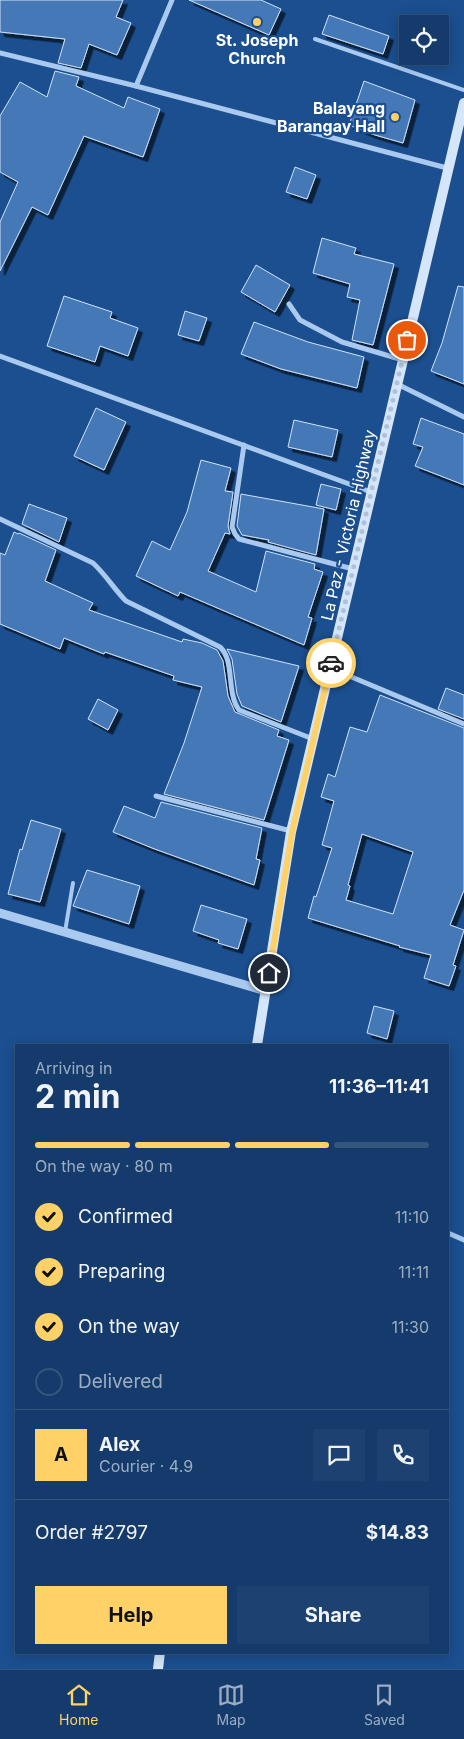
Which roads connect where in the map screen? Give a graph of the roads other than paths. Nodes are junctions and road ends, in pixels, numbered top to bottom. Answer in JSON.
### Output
{"nodes":[{"id":1,"x":172,"y":0,"type":"edge"},
{"id":2,"x":314,"y":39,"type":"dead end"},
{"id":3,"x":0,"y":53,"type":"edge"},
{"id":4,"x":136,"y":86,"type":"junction"},
{"id":5,"x":464,"y":90,"type":"edge"},
{"id":6,"x":464,"y":103,"type":"edge"},
{"id":7,"x":447,"y":168,"type":"junction"},
{"id":8,"x":289,"y":304,"type":"dead end"},
{"id":9,"x":0,"y":356,"type":"edge"},
{"id":10,"x":403,"y":360,"type":"junction"},
{"id":11,"x":397,"y":384,"type":"junction"},
{"id":12,"x":464,"y":417,"type":"edge"},
{"id":13,"x":244,"y":446,"type":"junction"},
{"id":14,"x":371,"y":492,"type":"junction"},
{"id":15,"x":0,"y":519,"type":"edge"},
{"id":16,"x":353,"y":569,"type":"junction"},
{"id":17,"x":330,"y":668,"type":"junction"},
{"id":18,"x":464,"y":724,"type":"edge"},
{"id":19,"x":313,"y":739,"type":"junction"},
{"id":20,"x":156,"y":796,"type":"dead end"},
{"id":21,"x":292,"y":832,"type":"junction"},
{"id":22,"x":73,"y":883,"type":"dead end"},
{"id":23,"x":0,"y":913,"type":"edge"},
{"id":24,"x":65,"y":932,"type":"junction"},
{"id":25,"x":266,"y":991,"type":"junction"},
{"id":26,"x":257,"y":1044,"type":"edge"},
{"id":27,"x":449,"y":1233,"type":"edge"},
{"id":28,"x":464,"y":1240,"type":"edge"},
{"id":29,"x":160,"y":1654,"type":"edge"},
{"id":30,"x":158,"y":1669,"type":"edge"}],
"edges":[{"from":1,"to":4,"type":"street"},
{"from":2,"to":5,"type":"lane"},
{"from":3,"to":4,"type":"street"},
{"from":4,"to":7,"type":"street"},
{"from":6,"to":7,"type":"main road","name":"La Paz - Victoria Highway"},
{"from":7,"to":10,"type":"main road","name":"La Paz - Victoria Highway"},
{"from":8,"to":10,"type":"street"},
{"from":9,"to":13,"type":"street"},
{"from":10,"to":11,"type":"main road","name":"La Paz - Victoria Highway"},
{"from":11,"to":12,"type":"street"},
{"from":11,"to":14,"type":"main road","name":"La Paz - Victoria Highway"},
{"from":13,"to":14,"type":"street"},
{"from":13,"to":16,"type":"street"},
{"from":14,"to":16,"type":"main road","name":"La Paz - Victoria Highway"},
{"from":15,"to":19,"type":"street"},
{"from":16,"to":17,"type":"main road","name":"La Paz - Victoria Highway"},
{"from":17,"to":18,"type":"street"},
{"from":17,"to":19,"type":"main road","name":"La Paz - Victoria Highway"},
{"from":19,"to":21,"type":"main road","name":"La Paz - Victoria Highway"},
{"from":20,"to":21,"type":"street"},
{"from":21,"to":25,"type":"main road","name":"La Paz - Victoria Highway"},
{"from":22,"to":24,"type":"lane"},
{"from":23,"to":24,"type":"street"},
{"from":24,"to":25,"type":"street"},
{"from":25,"to":26,"type":"main road","name":"La Paz - Victoria Highway"},
{"from":27,"to":28,"type":"street"},
{"from":29,"to":30,"type":"main road"}]}
